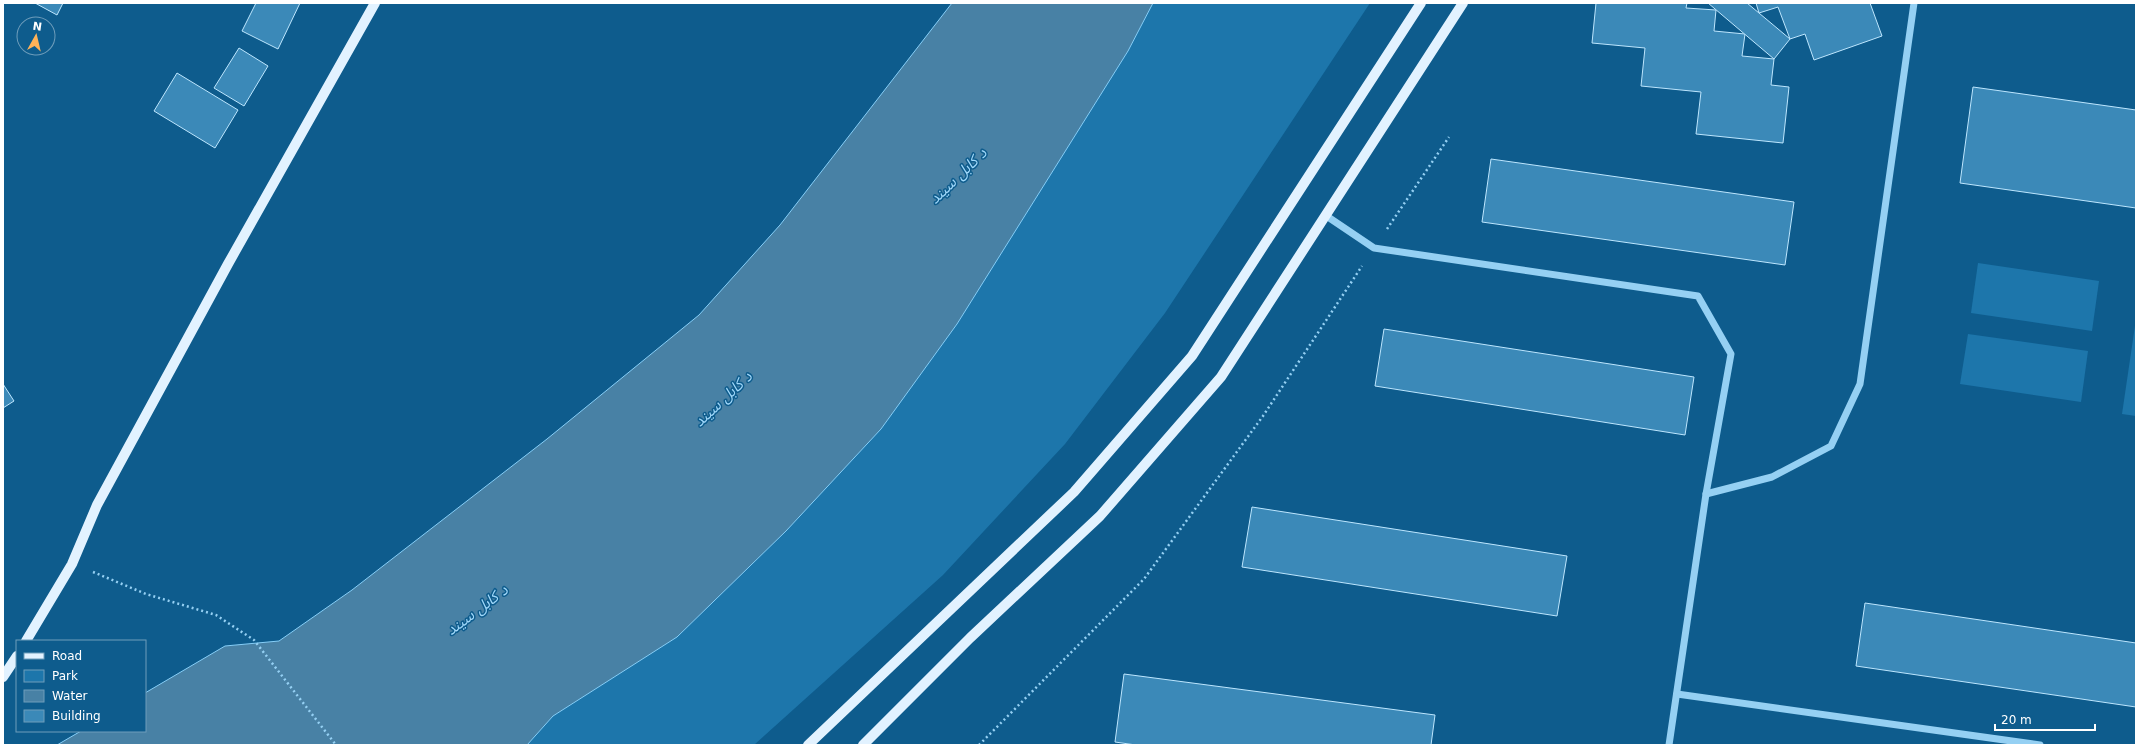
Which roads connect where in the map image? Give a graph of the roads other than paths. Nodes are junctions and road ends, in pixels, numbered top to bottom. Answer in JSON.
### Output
{"nodes":[{"id":1,"x":375,"y":3,"type":"edge"},
{"id":2,"x":1420,"y":3,"type":"edge"},
{"id":3,"x":1463,"y":3,"type":"edge"},
{"id":4,"x":1914,"y":3,"type":"edge"},
{"id":5,"x":1325,"y":215,"type":"junction"},
{"id":6,"x":1706,"y":494,"type":"junction"},
{"id":7,"x":27,"y":640,"type":"edge"},
{"id":8,"x":16,"y":657,"type":"edge"},
{"id":9,"x":3,"y":676,"type":"edge"},
{"id":10,"x":1677,"y":694,"type":"junction"},
{"id":11,"x":808,"y":745,"type":"edge"},
{"id":12,"x":862,"y":745,"type":"edge"},
{"id":13,"x":1669,"y":745,"type":"edge"},
{"id":14,"x":2040,"y":745,"type":"edge"}],
"edges":[{"from":1,"to":7,"type":"main road"},
{"from":2,"to":11,"type":"main road"},
{"from":3,"to":5,"type":"main road"},
{"from":4,"to":6,"type":"street"},
{"from":5,"to":6,"type":"street"},
{"from":5,"to":12,"type":"main road"},
{"from":6,"to":10,"type":"street"},
{"from":8,"to":9,"type":"main road"},
{"from":10,"to":13,"type":"street"},
{"from":10,"to":14,"type":"street"}]}
